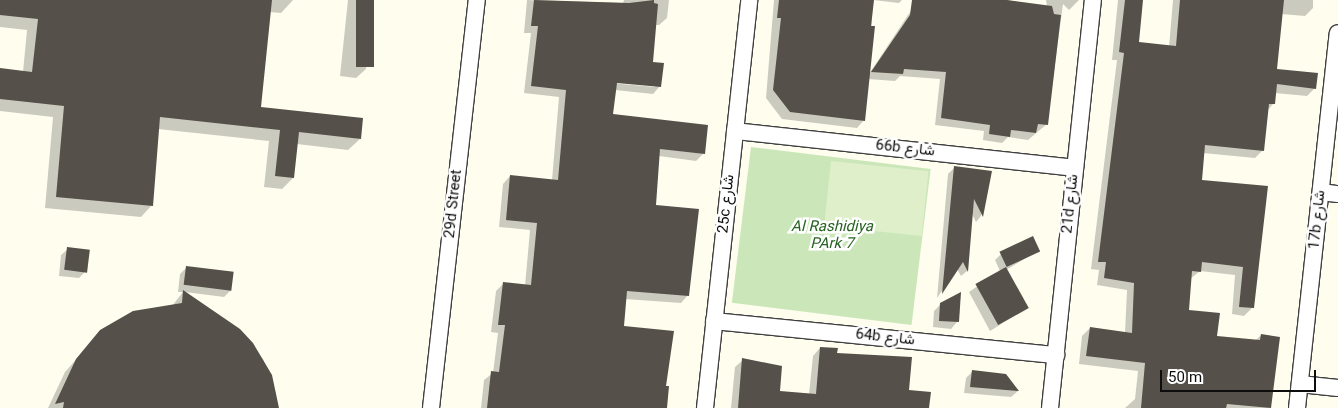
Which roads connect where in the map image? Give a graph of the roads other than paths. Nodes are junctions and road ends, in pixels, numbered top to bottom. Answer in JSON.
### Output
{"nodes":[{"id":1,"x":477,"y":0,"type":"edge"},
{"id":2,"x":749,"y":0,"type":"edge"},
{"id":3,"x":1093,"y":0,"type":"edge"},
{"id":4,"x":1338,"y":33,"type":"edge"},
{"id":5,"x":735,"y":131,"type":"junction"},
{"id":6,"x":1075,"y":168,"type":"junction"},
{"id":7,"x":1321,"y":192,"type":"junction"},
{"id":8,"x":1338,"y":194,"type":"edge"},
{"id":9,"x":714,"y":321,"type":"junction"},
{"id":10,"x":1056,"y":355,"type":"junction"},
{"id":11,"x":1300,"y":384,"type":"junction"},
{"id":12,"x":1338,"y":388,"type":"edge"},
{"id":13,"x":431,"y":408,"type":"edge"},
{"id":14,"x":705,"y":408,"type":"edge"},
{"id":15,"x":1050,"y":408,"type":"edge"},
{"id":16,"x":1297,"y":408,"type":"edge"}],
"edges":[{"from":1,"to":13,"type":"street","name":"29d Street"},
{"from":2,"to":5,"type":"street","name":"25c شارع"},
{"from":3,"to":6,"type":"street","name":"21d شارع"},
{"from":4,"to":7,"type":"street","name":"17b شارع"},
{"from":5,"to":6,"type":"street","name":"66b شارع"},
{"from":5,"to":9,"type":"street","name":"25c شارع"},
{"from":6,"to":10,"type":"street","name":"21d شارع"},
{"from":7,"to":8,"type":"street"},
{"from":7,"to":11,"type":"street","name":"17b شارع"},
{"from":9,"to":10,"type":"street","name":"64b شارع"},
{"from":9,"to":14,"type":"street","name":"25c شارع"},
{"from":10,"to":15,"type":"street","name":"21d شارع"},
{"from":11,"to":12,"type":"street"},
{"from":11,"to":16,"type":"street","name":"17b شارع"}]}
